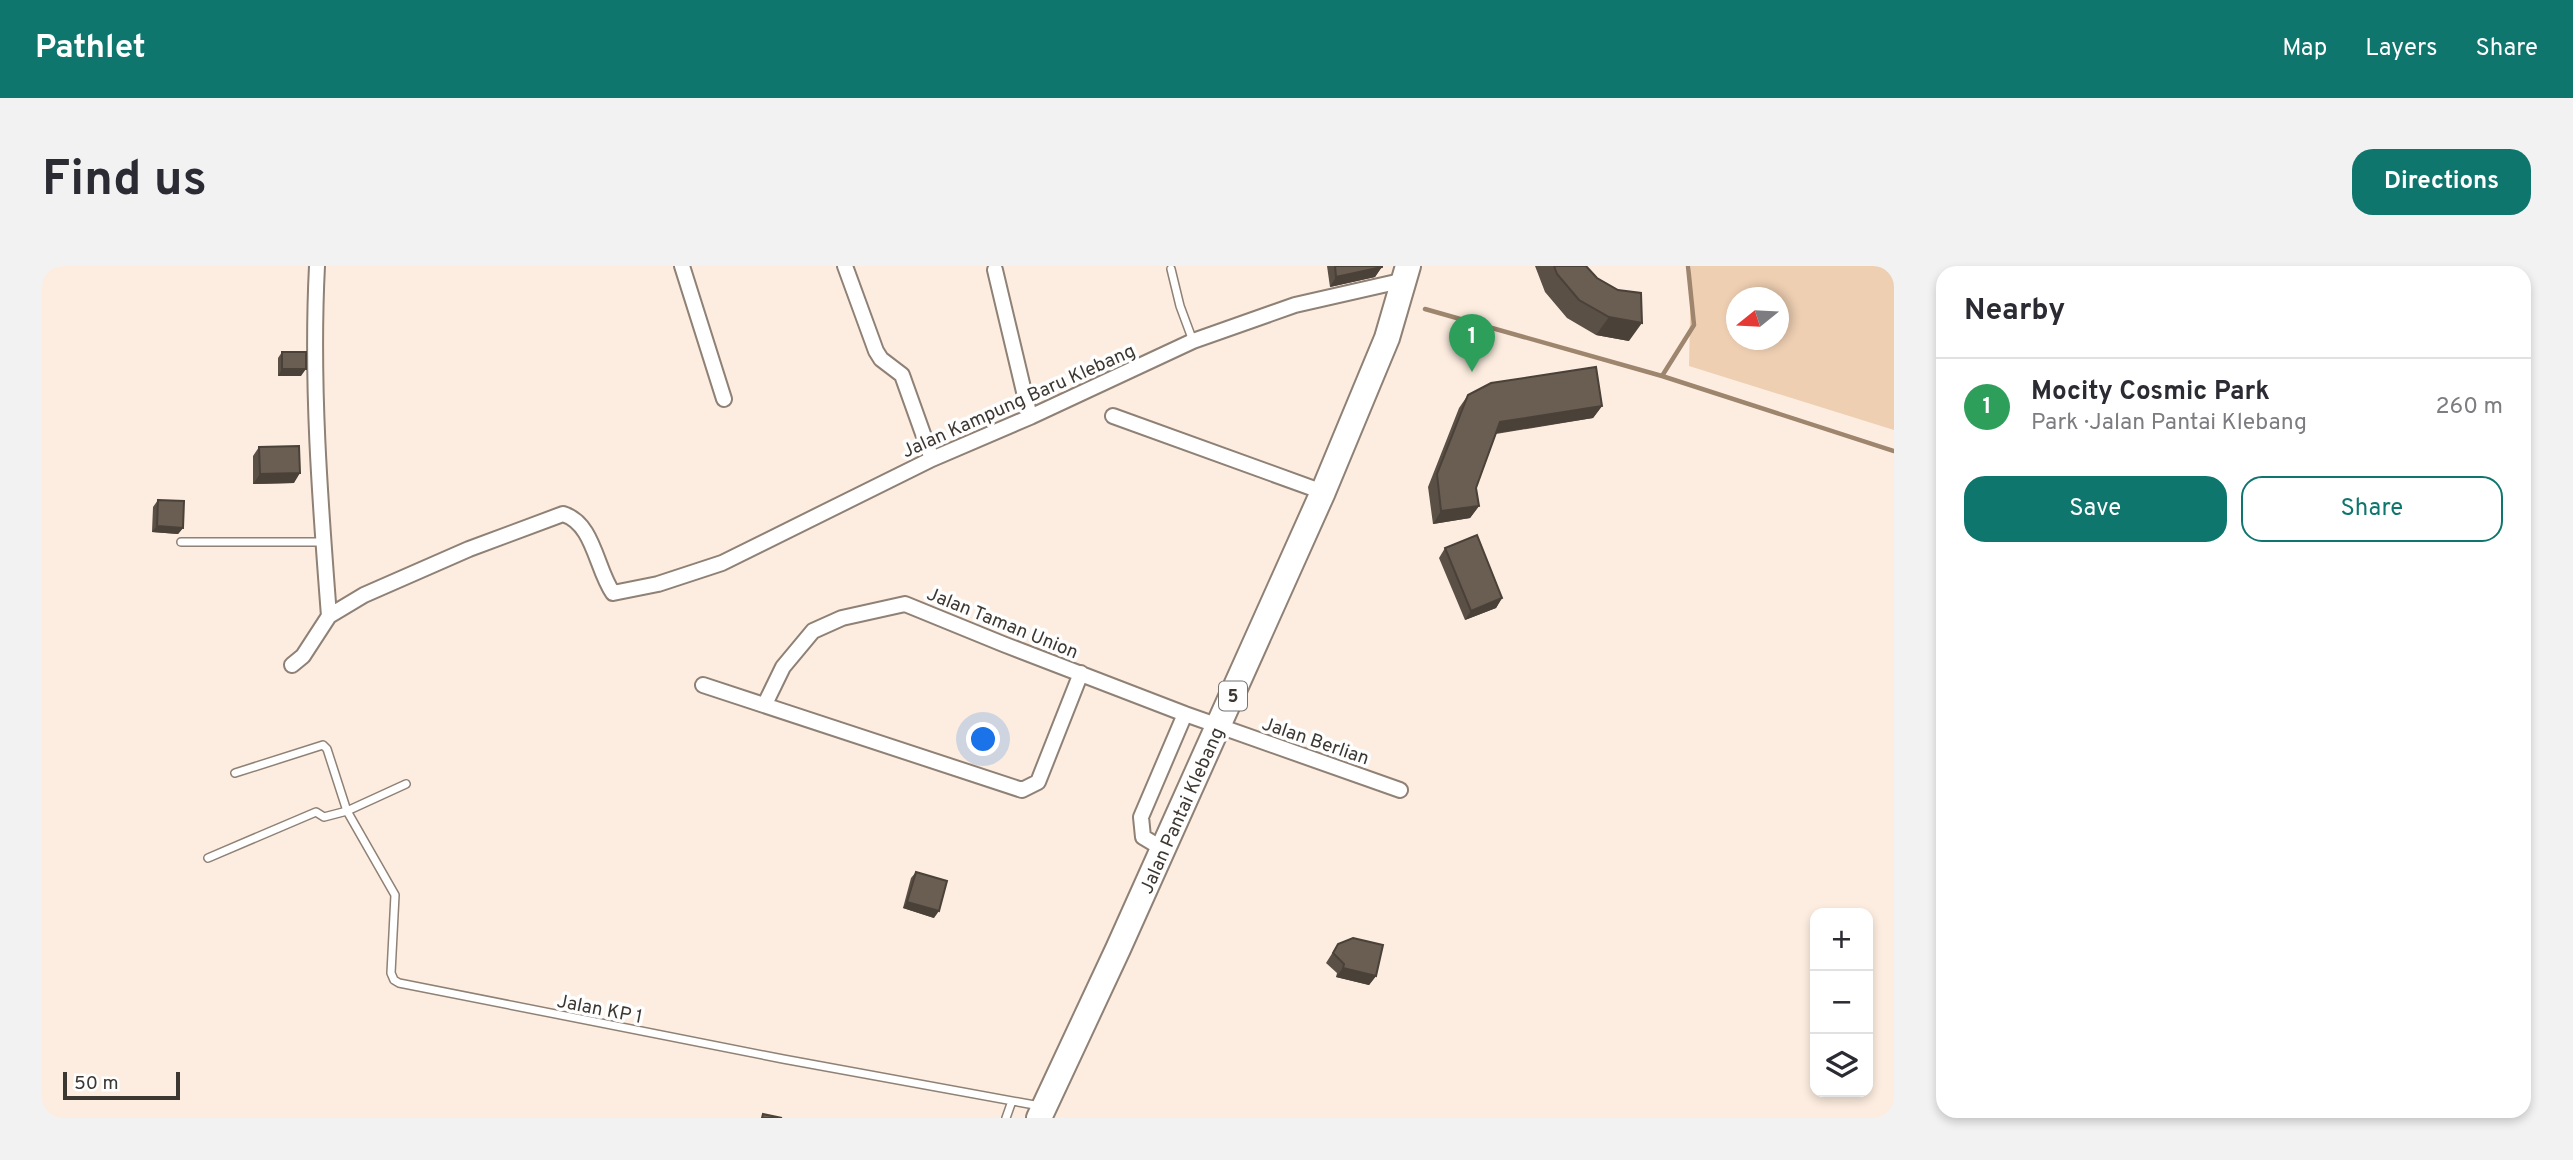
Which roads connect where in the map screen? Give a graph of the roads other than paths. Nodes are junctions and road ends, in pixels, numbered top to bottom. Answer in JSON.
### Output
{"nodes":[{"id":1,"x":317,"y":266,"type":"edge"},
{"id":2,"x":682,"y":266,"type":"edge"},
{"id":3,"x":845,"y":266,"type":"edge"},
{"id":4,"x":1171,"y":269,"type":"dead end"},
{"id":5,"x":995,"y":270,"type":"dead end"},
{"id":6,"x":1406,"y":273,"type":"edge"},
{"id":7,"x":1193,"y":341,"type":"junction"},
{"id":8,"x":724,"y":399,"type":"dead end"},
{"id":9,"x":1030,"y":416,"type":"junction"},
{"id":10,"x":1113,"y":416,"type":"dead end"},
{"id":11,"x":932,"y":459,"type":"junction"},
{"id":12,"x":1323,"y":492,"type":"junction"},
{"id":13,"x":181,"y":542,"type":"dead end"},
{"id":14,"x":323,"y":542,"type":"junction"},
{"id":15,"x":329,"y":616,"type":"junction"},
{"id":16,"x":292,"y":665,"type":"dead end"},
{"id":17,"x":1081,"y":673,"type":"junction"},
{"id":18,"x":704,"y":685,"type":"dead end"},
{"id":19,"x":765,"y":704,"type":"junction"},
{"id":20,"x":1185,"y":714,"type":"junction"},
{"id":21,"x":1219,"y":726,"type":"junction"},
{"id":22,"x":235,"y":773,"type":"dead end"},
{"id":23,"x":406,"y":784,"type":"dead end"},
{"id":24,"x":1400,"y":790,"type":"dead end"},
{"id":25,"x":347,"y":811,"type":"junction"},
{"id":26,"x":1163,"y":849,"type":"junction"},
{"id":27,"x":208,"y":858,"type":"dead end"},
{"id":28,"x":1012,"y":1101,"type":"junction"},
{"id":29,"x":1042,"y":1112,"type":"edge"},
{"id":30,"x":1006,"y":1118,"type":"edge"}],
"edges":[{"from":1,"to":14,"type":"street"},
{"from":2,"to":8,"type":"street"},
{"from":3,"to":11,"type":"street"},
{"from":4,"to":7,"type":"lane"},
{"from":5,"to":9,"type":"street"},
{"from":6,"to":7,"type":"street","name":"Jalan Kampung Baru Klebang"},
{"from":6,"to":12,"type":"highway","name":"Jalan Pantai Klebang","number":"5"},
{"from":7,"to":9,"type":"street","name":"Jalan Kampung Baru Klebang"},
{"from":9,"to":11,"type":"street","name":"Jalan Kampung Baru Klebang"},
{"from":10,"to":12,"type":"street"},
{"from":11,"to":15,"type":"street","name":"Jalan Kampung Baru Klebang"},
{"from":12,"to":21,"type":"highway","name":"Jalan Pantai Klebang","number":"5"},
{"from":13,"to":14,"type":"lane"},
{"from":14,"to":15,"type":"street"},
{"from":15,"to":16,"type":"street"},
{"from":17,"to":19,"type":"street","name":"Jalan Taman Union"},
{"from":17,"to":19,"type":"street"},
{"from":17,"to":20,"type":"street","name":"Jalan Taman Union"},
{"from":18,"to":19,"type":"street"},
{"from":20,"to":21,"type":"street","name":"Jalan Taman Union"},
{"from":20,"to":26,"type":"street"},
{"from":21,"to":24,"type":"street","name":"Jalan Berlian"},
{"from":21,"to":26,"type":"highway","name":"Jalan Pantai Klebang","number":"5"},
{"from":22,"to":25,"type":"lane","name":"Jalan KP 1"},
{"from":23,"to":25,"type":"lane"},
{"from":25,"to":27,"type":"lane"},
{"from":25,"to":28,"type":"lane","name":"Jalan KP 1"},
{"from":26,"to":29,"type":"highway","name":"Jalan Pantai Klebang","number":"5"},
{"from":28,"to":29,"type":"lane","name":"Jalan KP 1"},
{"from":28,"to":30,"type":"lane"}]}
